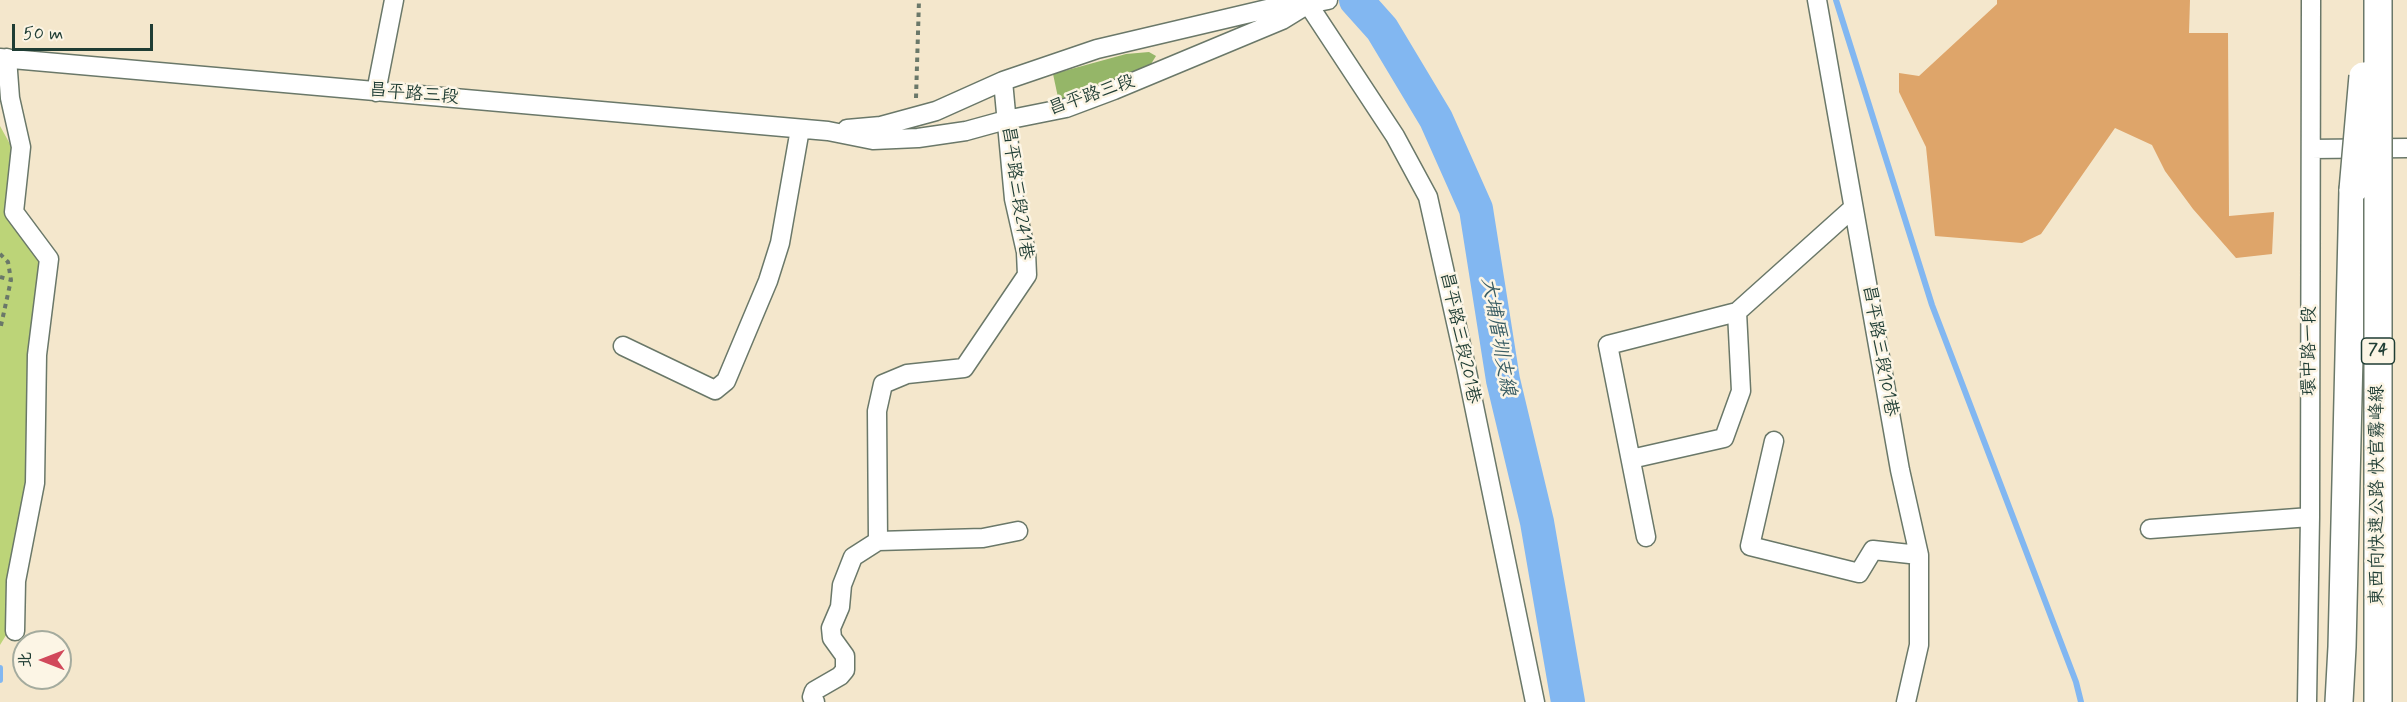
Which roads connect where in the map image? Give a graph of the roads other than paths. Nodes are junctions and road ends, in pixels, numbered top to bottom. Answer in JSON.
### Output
{"nodes":[{"id":1,"x":394,"y":0,"type":"edge"},
{"id":2,"x":1328,"y":0,"type":"edge"},
{"id":3,"x":1817,"y":0,"type":"edge"},
{"id":4,"x":2311,"y":0,"type":"edge"},
{"id":5,"x":2369,"y":0,"type":"edge"},
{"id":6,"x":2378,"y":0,"type":"edge"},
{"id":7,"x":1305,"y":2,"type":"edge"},
{"id":8,"x":4,"y":58,"type":"edge"},
{"id":9,"x":1003,"y":81,"type":"junction"},
{"id":10,"x":376,"y":92,"type":"junction"},
{"id":11,"x":1006,"y":120,"type":"junction"},
{"id":12,"x":800,"y":129,"type":"junction"},
{"id":13,"x":828,"y":131,"type":"junction"},
{"id":14,"x":2311,"y":148,"type":"junction"},
{"id":15,"x":2407,"y":148,"type":"edge"},
{"id":16,"x":1853,"y":208,"type":"junction"},
{"id":17,"x":1737,"y":312,"type":"junction"},
{"id":18,"x":623,"y":346,"type":"dead end"},
{"id":19,"x":1774,"y":441,"type":"dead end"},
{"id":20,"x":1631,"y":459,"type":"junction"},
{"id":21,"x":2310,"y":517,"type":"junction"},
{"id":22,"x":2150,"y":529,"type":"dead end"},
{"id":23,"x":1018,"y":531,"type":"dead end"},
{"id":24,"x":1646,"y":537,"type":"dead end"},
{"id":25,"x":878,"y":541,"type":"junction"},
{"id":26,"x":1919,"y":555,"type":"junction"},
{"id":27,"x":15,"y":630,"type":"edge"},
{"id":28,"x":2342,"y":647,"type":"junction"},
{"id":29,"x":815,"y":702,"type":"edge"},
{"id":30,"x":1535,"y":702,"type":"edge"},
{"id":31,"x":1906,"y":702,"type":"edge"},
{"id":32,"x":2307,"y":702,"type":"edge"},
{"id":33,"x":2338,"y":702,"type":"edge"},
{"id":34,"x":2347,"y":702,"type":"edge"},
{"id":35,"x":2378,"y":702,"type":"edge"}],
"edges":[{"from":1,"to":10,"type":"street"},
{"from":2,"to":7,"type":"street","name":"昌平路三段"},
{"from":3,"to":16,"type":"street","name":"昌平路三段101巷"},
{"from":4,"to":14,"type":"street","name":"環中路一段"},
{"from":5,"to":28,"type":"highway","number":"74","bridge":true},
{"from":6,"to":35,"type":"highway","name":"東西向快速公路 快官霧峰線","number":"74","bridge":true},
{"from":7,"to":9,"type":"street","name":"昌平路三段"},
{"from":7,"to":11,"type":"street","name":"昌平路三段"},
{"from":7,"to":30,"type":"street","name":"昌平路三段201巷"},
{"from":8,"to":10,"type":"street","name":"昌平路三段"},
{"from":8,"to":27,"type":"street"},
{"from":9,"to":11,"type":"street","name":"昌平路三段241巷"},
{"from":9,"to":13,"type":"street","name":"昌平路三段"},
{"from":10,"to":12,"type":"street","name":"昌平路三段"},
{"from":11,"to":13,"type":"street","name":"昌平路三段"},
{"from":11,"to":25,"type":"street","name":"昌平路三段241巷"},
{"from":12,"to":13,"type":"street","name":"昌平路三段"},
{"from":12,"to":18,"type":"street"},
{"from":14,"to":15,"type":"street"},
{"from":14,"to":21,"type":"street","name":"環中路一段"},
{"from":16,"to":17,"type":"street"},
{"from":16,"to":26,"type":"street","name":"昌平路三段101巷"},
{"from":17,"to":20,"type":"street"},
{"from":17,"to":20,"type":"street"},
{"from":19,"to":26,"type":"street"},
{"from":20,"to":24,"type":"street"},
{"from":21,"to":22,"type":"street"},
{"from":21,"to":32,"type":"street","name":"環中路一段"},
{"from":23,"to":25,"type":"street"},
{"from":25,"to":29,"type":"street"},
{"from":26,"to":31,"type":"street","name":"昌平路三段101巷"},
{"from":28,"to":33,"type":"highway"},
{"from":28,"to":34,"type":"highway","number":"74"}]}
